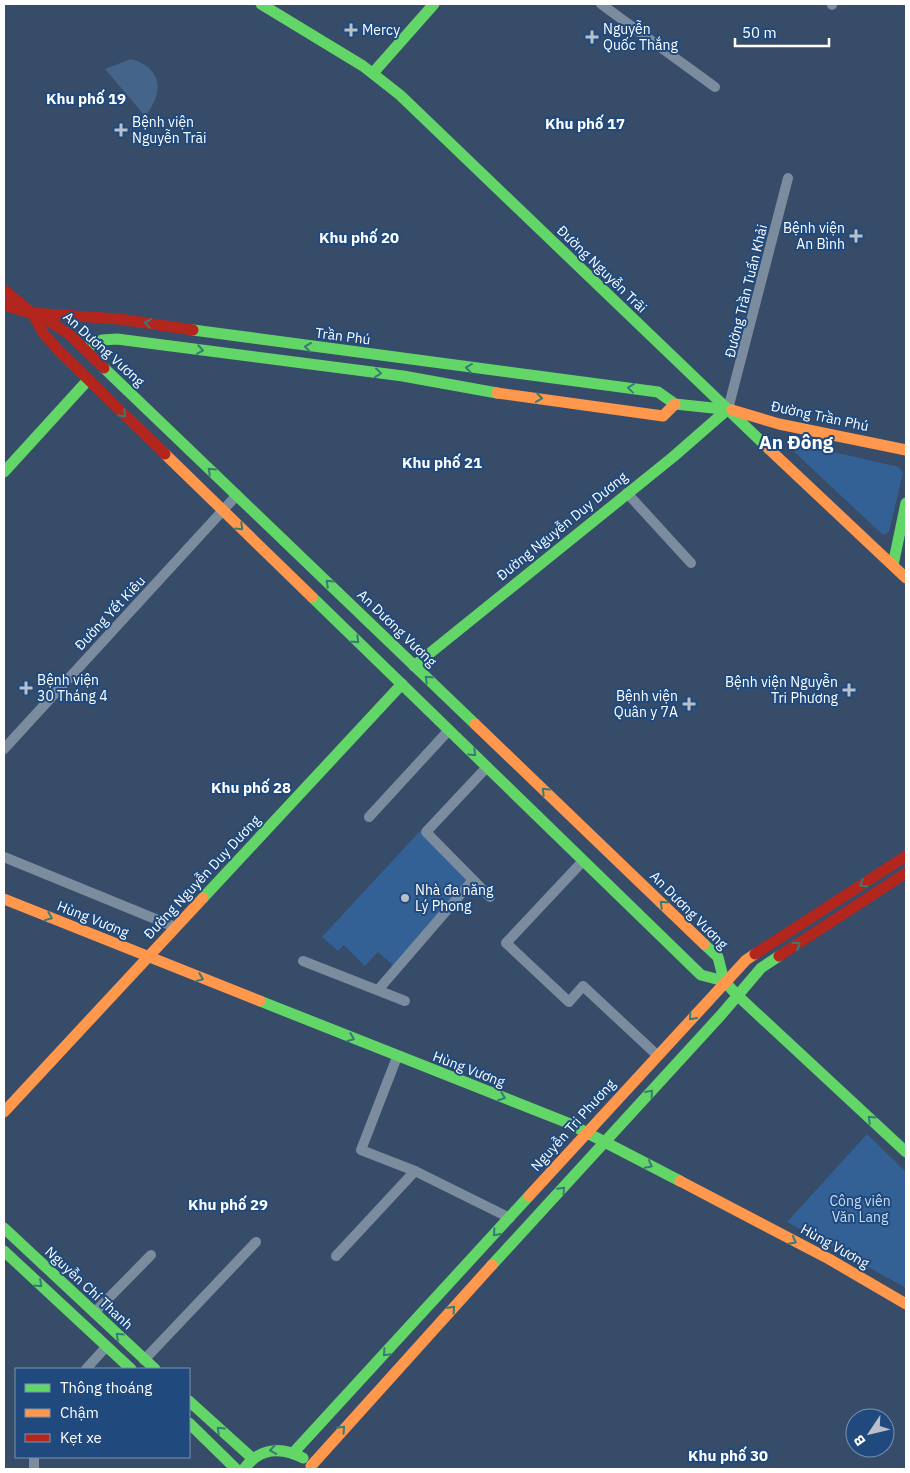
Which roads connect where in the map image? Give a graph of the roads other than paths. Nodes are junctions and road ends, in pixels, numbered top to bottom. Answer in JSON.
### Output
{"nodes":[{"id":1,"x":260,"y":4,"type":"edge"},
{"id":2,"x":434,"y":4,"type":"edge"},
{"id":3,"x":601,"y":4,"type":"edge"},
{"id":4,"x":373,"y":73,"type":"junction"},
{"id":5,"x":715,"y":88,"type":"dead end"},
{"id":6,"x":788,"y":178,"type":"dead end"},
{"id":7,"x":4,"y":290,"type":"edge"},
{"id":8,"x":4,"y":305,"type":"edge"},
{"id":9,"x":32,"y":313,"type":"junction"},
{"id":10,"x":84,"y":348,"type":"junction"},
{"id":11,"x":350,"y":352,"type":"junction"},
{"id":12,"x":69,"y":361,"type":"junction"},
{"id":13,"x":102,"y":365,"type":"junction"},
{"id":14,"x":349,"y":370,"type":"junction"},
{"id":15,"x":88,"y":380,"type":"junction"},
{"id":16,"x":675,"y":404,"type":"junction"},
{"id":17,"x":728,"y":409,"type":"junction"},
{"id":18,"x":174,"y":434,"type":"junction"},
{"id":19,"x":160,"y":449,"type":"junction"},
{"id":20,"x":906,"y":450,"type":"edge"},
{"id":21,"x":4,"y":472,"type":"edge"},
{"id":22,"x":627,"y":493,"type":"junction"},
{"id":23,"x":237,"y":495,"type":"junction"},
{"id":24,"x":906,"y":502,"type":"edge"},
{"id":25,"x":223,"y":511,"type":"junction"},
{"id":26,"x":691,"y":563,"type":"dead end"},
{"id":27,"x":893,"y":565,"type":"junction"},
{"id":28,"x":906,"y":578,"type":"edge"},
{"id":29,"x":414,"y":666,"type":"junction"},
{"id":30,"x":402,"y":684,"type":"junction"},
{"id":31,"x":465,"y":714,"type":"junction"},
{"id":32,"x":449,"y":730,"type":"junction"},
{"id":33,"x":4,"y":749,"type":"edge"},
{"id":34,"x":486,"y":767,"type":"junction"},
{"id":35,"x":369,"y":818,"type":"dead end"},
{"id":36,"x":4,"y":857,"type":"edge"},
{"id":37,"x":905,"y":858,"type":"edge"},
{"id":38,"x":583,"y":860,"type":"junction"},
{"id":39,"x":906,"y":873,"type":"edge"},
{"id":40,"x":473,"y":880,"type":"junction"},
{"id":41,"x":490,"y":897,"type":"dead end"},
{"id":42,"x":4,"y":899,"type":"edge"},
{"id":43,"x":175,"y":928,"type":"junction"},
{"id":44,"x":147,"y":957,"type":"junction"},
{"id":45,"x":303,"y":961,"type":"dead end"},
{"id":46,"x":724,"y":981,"type":"junction"},
{"id":47,"x":378,"y":990,"type":"junction"},
{"id":48,"x":738,"y":996,"type":"junction"},
{"id":49,"x":405,"y":1001,"type":"dead end"},
{"id":50,"x":658,"y":1054,"type":"junction"},
{"id":51,"x":397,"y":1057,"type":"junction"},
{"id":52,"x":615,"y":1101,"type":"junction"},
{"id":53,"x":634,"y":1111,"type":"junction"},
{"id":54,"x":4,"y":1112,"type":"edge"},
{"id":55,"x":587,"y":1132,"type":"junction"},
{"id":56,"x":606,"y":1142,"type":"junction"},
{"id":57,"x":906,"y":1152,"type":"edge"},
{"id":58,"x":415,"y":1171,"type":"junction"},
{"id":59,"x":510,"y":1218,"type":"junction"},
{"id":60,"x":4,"y":1228,"type":"edge"},
{"id":61,"x":524,"y":1231,"type":"junction"},
{"id":62,"x":256,"y":1242,"type":"dead end"},
{"id":63,"x":4,"y":1251,"type":"edge"},
{"id":64,"x":151,"y":1256,"type":"dead end"},
{"id":65,"x":336,"y":1256,"type":"dead end"},
{"id":66,"x":906,"y":1304,"type":"edge"},
{"id":67,"x":94,"y":1313,"type":"junction"},
{"id":68,"x":106,"y":1347,"type":"junction"},
{"id":69,"x":144,"y":1360,"type":"junction"},
{"id":70,"x":87,"y":1368,"type":"edge"},
{"id":71,"x":130,"y":1368,"type":"edge"},
{"id":72,"x":154,"y":1368,"type":"edge"},
{"id":73,"x":190,"y":1402,"type":"edge"},
{"id":74,"x":190,"y":1424,"type":"edge"},
{"id":75,"x":294,"y":1452,"type":"junction"},
{"id":76,"x":252,"y":1458,"type":"junction"},
{"id":77,"x":312,"y":1468,"type":"edge"},
{"id":78,"x":236,"y":1469,"type":"edge"},
{"id":79,"x":244,"y":1469,"type":"edge"}],
"edges":[{"from":1,"to":4,"type":"main road","name":"Đường Nguyễn Trãi"},
{"from":2,"to":4,"type":"main road"},
{"from":3,"to":5,"type":"street"},
{"from":4,"to":17,"type":"main road","name":"Đường Nguyễn Trãi"},
{"from":6,"to":17,"type":"street","name":"Đường Trần Tuấn Khải"},
{"from":7,"to":9,"type":"main road","name":"An Dương Vương"},
{"from":8,"to":9,"type":"main road","name":"Trần Phú"},
{"from":9,"to":10,"type":"main road","name":"An Dương Vương"},
{"from":11,"to":9,"type":"main road","name":"Trần Phú","one_way":true},
{"from":9,"to":12,"type":"main road","name":"An Dương Vương"},
{"from":10,"to":12,"type":"main road"},
{"from":10,"to":13,"type":"main road","name":"An Dương Vương"},
{"from":10,"to":14,"type":"main road","one_way":true},
{"from":11,"to":14,"type":"main road"},
{"from":16,"to":11,"type":"main road","name":"Trần Phú","one_way":true},
{"from":12,"to":15,"type":"main road","name":"An Dương Vương"},
{"from":13,"to":15,"type":"main road"},
{"from":13,"to":18,"type":"main road","name":"An Dương Vương"},
{"from":14,"to":16,"type":"main road","one_way":true},
{"from":15,"to":19,"type":"main road","name":"An Dương Vương","one_way":true},
{"from":15,"to":21,"type":"main road"},
{"from":16,"to":17,"type":"main road","name":"Trần Phú"},
{"from":17,"to":20,"type":"main road","name":"Đường Trần Phú"},
{"from":17,"to":22,"type":"main road","name":"Đường Nguyễn Duy Dương"},
{"from":17,"to":27,"type":"main road","name":"Đường Nguyễn Trãi"},
{"from":18,"to":19,"type":"main road"},
{"from":23,"to":18,"type":"main road","name":"An Dương Vương","one_way":true},
{"from":19,"to":25,"type":"main road","name":"An Dương Vương"},
{"from":22,"to":26,"type":"street"},
{"from":22,"to":29,"type":"main road","name":"Đường Nguyễn Duy Dương"},
{"from":23,"to":25,"type":"street","name":"Đường Yết Kiêu"},
{"from":29,"to":23,"type":"main road","name":"An Dương Vương","one_way":true},
{"from":24,"to":27,"type":"main road"},
{"from":25,"to":30,"type":"main road","name":"An Dương Vương","one_way":true},
{"from":25,"to":33,"type":"street","name":"Đường Yết Kiêu"},
{"from":27,"to":28,"type":"main road","name":"Đường Nguyễn Trãi"},
{"from":29,"to":30,"type":"main road","name":"Đường Nguyễn Duy Dương"},
{"from":31,"to":29,"type":"main road","name":"An Dương Vương","one_way":true},
{"from":30,"to":32,"type":"main road","name":"An Dương Vương"},
{"from":30,"to":43,"type":"main road","name":"Đường Nguyễn Duy Dương"},
{"from":31,"to":32,"type":"main road"},
{"from":46,"to":31,"type":"main road","name":"An Dương Vương","one_way":true},
{"from":32,"to":34,"type":"main road","name":"An Dương Vương","one_way":true},
{"from":32,"to":35,"type":"street"},
{"from":34,"to":38,"type":"main road","name":"An Dương Vương"},
{"from":34,"to":40,"type":"street"},
{"from":36,"to":43,"type":"street","name":"Hùng Vương"},
{"from":37,"to":46,"type":"main road","name":"Nguyễn Tri Phương","one_way":true},
{"from":38,"to":46,"type":"main road","name":"An Dương Vương"},
{"from":38,"to":50,"type":"street"},
{"from":48,"to":39,"type":"main road","one_way":true},
{"from":40,"to":41,"type":"street"},
{"from":40,"to":47,"type":"street"},
{"from":42,"to":44,"type":"main road","name":"Hùng Vương","one_way":true},
{"from":43,"to":44,"type":"main road","name":"Đường Nguyễn Duy Dương"},
{"from":44,"to":51,"type":"main road","name":"Hùng Vương","one_way":true},
{"from":44,"to":54,"type":"main road","name":"Đường Nguyễn Duy Dương"},
{"from":45,"to":47,"type":"street"},
{"from":46,"to":48,"type":"main road","name":"An Dương Vương"},
{"from":46,"to":50,"type":"main road","name":"Nguyễn Tri Phương","one_way":true},
{"from":47,"to":49,"type":"street"},
{"from":53,"to":48,"type":"main road","one_way":true},
{"from":57,"to":48,"type":"main road","name":"An Dương Vương","one_way":true},
{"from":50,"to":52,"type":"main road","name":"Nguyễn Tri Phương"},
{"from":51,"to":55,"type":"main road","name":"Hùng Vương","one_way":true},
{"from":51,"to":58,"type":"street"},
{"from":52,"to":53,"type":"main road"},
{"from":52,"to":55,"type":"main road","name":"Nguyễn Tri Phương"},
{"from":53,"to":56,"type":"main road"},
{"from":55,"to":56,"type":"main road","name":"Hùng Vương"},
{"from":55,"to":59,"type":"main road","name":"Nguyễn Tri Phương"},
{"from":61,"to":56,"type":"main road","one_way":true},
{"from":56,"to":66,"type":"main road","name":"Hùng Vương","one_way":true},
{"from":58,"to":59,"type":"street"},
{"from":58,"to":65,"type":"street"},
{"from":59,"to":61,"type":"main road"},
{"from":59,"to":75,"type":"main road","name":"Nguyễn Tri Phương","one_way":true},
{"from":60,"to":67,"type":"main road","name":"Nguyễn Chí Thanh"},
{"from":77,"to":61,"type":"main road","one_way":true},
{"from":62,"to":69,"type":"street"},
{"from":63,"to":68,"type":"main road","one_way":true},
{"from":64,"to":67,"type":"street"},
{"from":69,"to":67,"type":"main road","name":"Nguyễn Chí Thanh","one_way":true},
{"from":68,"to":70,"type":"street"},
{"from":68,"to":71,"type":"main road"},
{"from":69,"to":72,"type":"main road","name":"Nguyễn Chí Thanh"},
{"from":76,"to":73,"type":"main road","one_way":true},
{"from":74,"to":78,"type":"main road"},
{"from":75,"to":76,"type":"main road","one_way":true},
{"from":75,"to":77,"type":"main road"},
{"from":76,"to":79,"type":"main road"}]}
